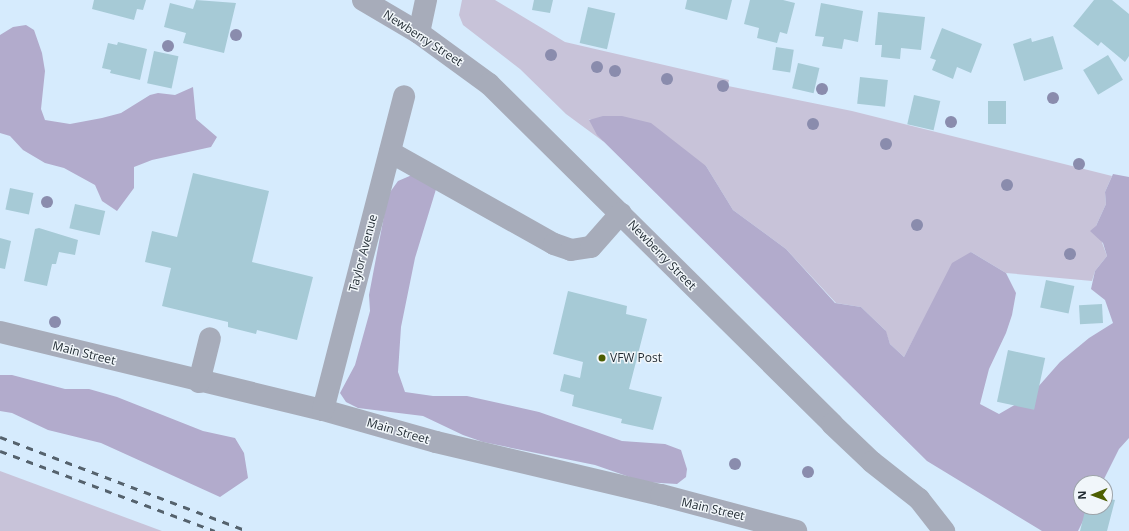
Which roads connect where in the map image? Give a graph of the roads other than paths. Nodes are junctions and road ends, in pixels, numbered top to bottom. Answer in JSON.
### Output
{"nodes":[{"id":1,"x":363,"y":0,"type":"edge"},
{"id":2,"x":426,"y":0,"type":"edge"},
{"id":3,"x":418,"y":33,"type":"junction"},
{"id":4,"x":404,"y":96,"type":"dead end"},
{"id":5,"x":390,"y":152,"type":"junction"},
{"id":6,"x":621,"y":213,"type":"junction"},
{"id":7,"x":0,"y":332,"type":"edge"},
{"id":8,"x":210,"y":338,"type":"dead end"},
{"id":9,"x":199,"y":382,"type":"junction"},
{"id":10,"x":323,"y":410,"type":"junction"},
{"id":11,"x":796,"y":531,"type":"edge"},
{"id":12,"x":944,"y":531,"type":"edge"}],
"edges":[{"from":1,"to":3,"type":"street","name":"Newberry Street"},
{"from":2,"to":3,"type":"street"},
{"from":3,"to":6,"type":"street","name":"Newberry Street"},
{"from":4,"to":5,"type":"street","name":"Taylor Avenue"},
{"from":5,"to":6,"type":"street"},
{"from":5,"to":10,"type":"street","name":"Taylor Avenue"},
{"from":6,"to":12,"type":"street","name":"Newberry Street"},
{"from":7,"to":9,"type":"street","name":"Main Street"},
{"from":8,"to":9,"type":"street"},
{"from":9,"to":10,"type":"street","name":"Main Street"},
{"from":10,"to":11,"type":"street","name":"Main Street"}]}
